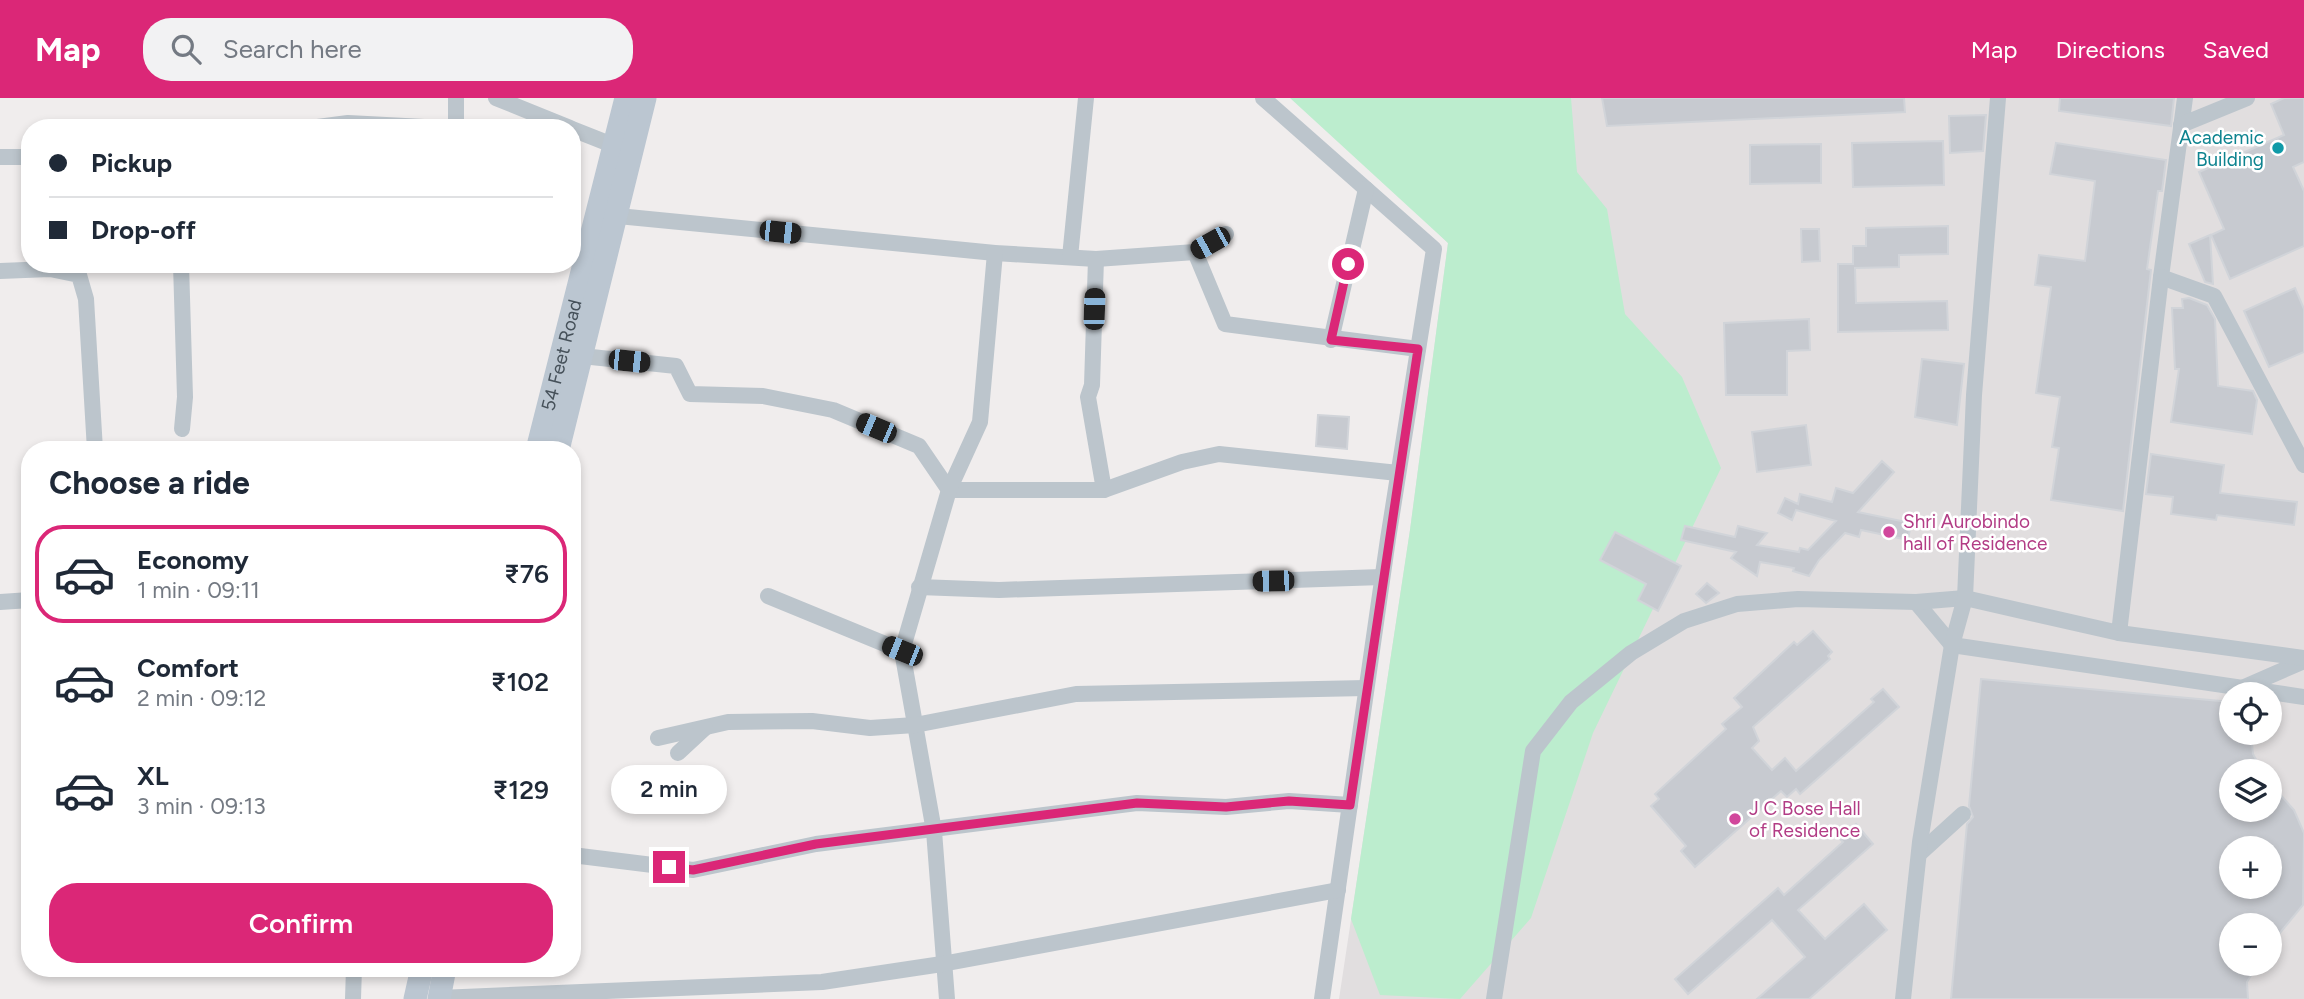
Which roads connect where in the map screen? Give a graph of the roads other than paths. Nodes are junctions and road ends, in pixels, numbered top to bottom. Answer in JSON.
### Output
{"nodes":[{"id":1,"x":456,"y":98,"type":"edge"},
{"id":2,"x":496,"y":98,"type":"edge"},
{"id":3,"x":626,"y":98,"type":"edge"},
{"id":4,"x":645,"y":98,"type":"edge"},
{"id":5,"x":1086,"y":98,"type":"edge"},
{"id":6,"x":1263,"y":98,"type":"edge"},
{"id":7,"x":1998,"y":98,"type":"edge"},
{"id":8,"x":2185,"y":98,"type":"edge"},
{"id":9,"x":2246,"y":98,"type":"edge"},
{"id":10,"x":456,"y":119,"type":"edge"},
{"id":11,"x":548,"y":119,"type":"edge"},
{"id":12,"x":2181,"y":125,"type":"junction"},
{"id":13,"x":581,"y":132,"type":"edge"},
{"id":14,"x":615,"y":146,"type":"junction"},
{"id":15,"x":0,"y":157,"type":"edge"},
{"id":16,"x":21,"y":157,"type":"edge"},
{"id":17,"x":1366,"y":189,"type":"junction"},
{"id":18,"x":618,"y":216,"type":"junction"},
{"id":19,"x":1226,"y":234,"type":"dead end"},
{"id":20,"x":1195,"y":251,"type":"junction"},
{"id":21,"x":995,"y":253,"type":"junction"},
{"id":22,"x":1070,"y":257,"type":"junction"},
{"id":23,"x":1096,"y":258,"type":"junction"},
{"id":24,"x":21,"y":270,"type":"edge"},
{"id":25,"x":0,"y":271,"type":"edge"},
{"id":26,"x":69,"y":273,"type":"edge"},
{"id":27,"x":181,"y":273,"type":"edge"},
{"id":28,"x":2161,"y":277,"type":"junction"},
{"id":29,"x":1331,"y":340,"type":"junction"},
{"id":30,"x":1418,"y":349,"type":"junction"},
{"id":31,"x":582,"y":356,"type":"junction"},
{"id":32,"x":182,"y":429,"type":"dead end"},
{"id":33,"x":94,"y":441,"type":"edge"},
{"id":34,"x":539,"y":441,"type":"edge"},
{"id":35,"x":560,"y":441,"type":"edge"},
{"id":36,"x":2304,"y":465,"type":"edge"},
{"id":37,"x":1398,"y":473,"type":"junction"},
{"id":38,"x":948,"y":490,"type":"junction"},
{"id":39,"x":1104,"y":491,"type":"junction"},
{"id":40,"x":1382,"y":578,"type":"junction"},
{"id":41,"x":919,"y":587,"type":"junction"},
{"id":42,"x":768,"y":596,"type":"dead end"},
{"id":43,"x":1965,"y":598,"type":"junction"},
{"id":44,"x":21,"y":600,"type":"edge"},
{"id":45,"x":0,"y":601,"type":"edge"},
{"id":46,"x":1916,"y":602,"type":"junction"},
{"id":47,"x":2119,"y":633,"type":"junction"},
{"id":48,"x":1952,"y":645,"type":"junction"},
{"id":49,"x":902,"y":651,"type":"junction"},
{"id":50,"x":2304,"y":659,"type":"edge"},
{"id":51,"x":2255,"y":682,"type":"edge"},
{"id":52,"x":2219,"y":686,"type":"edge"},
{"id":53,"x":1366,"y":688,"type":"junction"},
{"id":54,"x":2282,"y":694,"type":"edge"},
{"id":55,"x":2304,"y":697,"type":"edge"},
{"id":56,"x":915,"y":725,"type":"junction"},
{"id":57,"x":707,"y":726,"type":"junction"},
{"id":58,"x":657,"y":738,"type":"dead end"},
{"id":59,"x":678,"y":753,"type":"dead end"},
{"id":60,"x":1350,"y":805,"type":"junction"},
{"id":61,"x":1963,"y":814,"type":"dead end"},
{"id":62,"x":934,"y":831,"type":"junction"},
{"id":63,"x":1919,"y":854,"type":"junction"},
{"id":64,"x":581,"y":856,"type":"edge"},
{"id":65,"x":1338,"y":890,"type":"junction"},
{"id":66,"x":942,"y":964,"type":"junction"},
{"id":67,"x":354,"y":977,"type":"edge"},
{"id":68,"x":420,"y":977,"type":"edge"},
{"id":69,"x":443,"y":977,"type":"edge"},
{"id":70,"x":822,"y":982,"type":"junction"},
{"id":71,"x":712,"y":993,"type":"edge"},
{"id":72,"x":353,"y":999,"type":"edge"},
{"id":73,"x":415,"y":999,"type":"edge"},
{"id":74,"x":439,"y":999,"type":"edge"},
{"id":75,"x":823,"y":999,"type":"edge"},
{"id":76,"x":947,"y":999,"type":"edge"},
{"id":77,"x":1322,"y":999,"type":"edge"},
{"id":78,"x":1494,"y":999,"type":"edge"},
{"id":79,"x":1903,"y":999,"type":"edge"}],
"edges":[{"from":1,"to":10,"type":"street"},
{"from":2,"to":11,"type":"street"},
{"from":3,"to":14,"type":"street","name":"54 Feet Road"},
{"from":4,"to":18,"type":"street","name":"54 Feet Road"},
{"from":5,"to":22,"type":"street"},
{"from":6,"to":17,"type":"street"},
{"from":7,"to":43,"type":"street"},
{"from":8,"to":12,"type":"street"},
{"from":9,"to":12,"type":"street"},
{"from":12,"to":28,"type":"street"},
{"from":13,"to":14,"type":"street"},
{"from":14,"to":34,"type":"street","name":"54 Feet Road"},
{"from":15,"to":16,"type":"street"},
{"from":17,"to":29,"type":"street"},
{"from":17,"to":30,"type":"street"},
{"from":18,"to":21,"type":"street"},
{"from":18,"to":31,"type":"street","name":"54 Feet Road"},
{"from":19,"to":20,"type":"street"},
{"from":20,"to":23,"type":"street"},
{"from":20,"to":29,"type":"street"},
{"from":21,"to":22,"type":"street"},
{"from":21,"to":38,"type":"street"},
{"from":22,"to":23,"type":"street"},
{"from":23,"to":39,"type":"street"},
{"from":24,"to":25,"type":"street"},
{"from":26,"to":33,"type":"street"},
{"from":27,"to":32,"type":"street"},
{"from":28,"to":36,"type":"street"},
{"from":28,"to":47,"type":"street"},
{"from":29,"to":30,"type":"street"},
{"from":30,"to":37,"type":"street"},
{"from":31,"to":35,"type":"street","name":"54 Feet Road"},
{"from":31,"to":38,"type":"street"},
{"from":37,"to":39,"type":"street"},
{"from":37,"to":40,"type":"street"},
{"from":38,"to":39,"type":"street"},
{"from":38,"to":41,"type":"street"},
{"from":40,"to":41,"type":"street"},
{"from":40,"to":53,"type":"street"},
{"from":41,"to":49,"type":"street"},
{"from":42,"to":49,"type":"street"},
{"from":43,"to":46,"type":"street"},
{"from":43,"to":47,"type":"street"},
{"from":43,"to":48,"type":"street"},
{"from":44,"to":45,"type":"street"},
{"from":46,"to":48,"type":"street"},
{"from":46,"to":78,"type":"street"},
{"from":47,"to":50,"type":"street"},
{"from":48,"to":52,"type":"street"},
{"from":48,"to":63,"type":"street"},
{"from":49,"to":56,"type":"street"},
{"from":50,"to":51,"type":"street"},
{"from":53,"to":56,"type":"street"},
{"from":53,"to":60,"type":"street"},
{"from":54,"to":55,"type":"street"},
{"from":56,"to":57,"type":"street"},
{"from":56,"to":62,"type":"street"},
{"from":57,"to":58,"type":"street"},
{"from":57,"to":59,"type":"street"},
{"from":60,"to":62,"type":"street"},
{"from":60,"to":65,"type":"street"},
{"from":61,"to":63,"type":"street"},
{"from":62,"to":64,"type":"street"},
{"from":62,"to":66,"type":"street"},
{"from":63,"to":79,"type":"street"},
{"from":65,"to":66,"type":"street"},
{"from":65,"to":77,"type":"street"},
{"from":66,"to":70,"type":"street"},
{"from":66,"to":76,"type":"street"},
{"from":67,"to":72,"type":"street"},
{"from":68,"to":73,"type":"street"},
{"from":69,"to":74,"type":"street"},
{"from":70,"to":71,"type":"street"},
{"from":70,"to":75,"type":"street"},
{"from":71,"to":74,"type":"street"}]}
